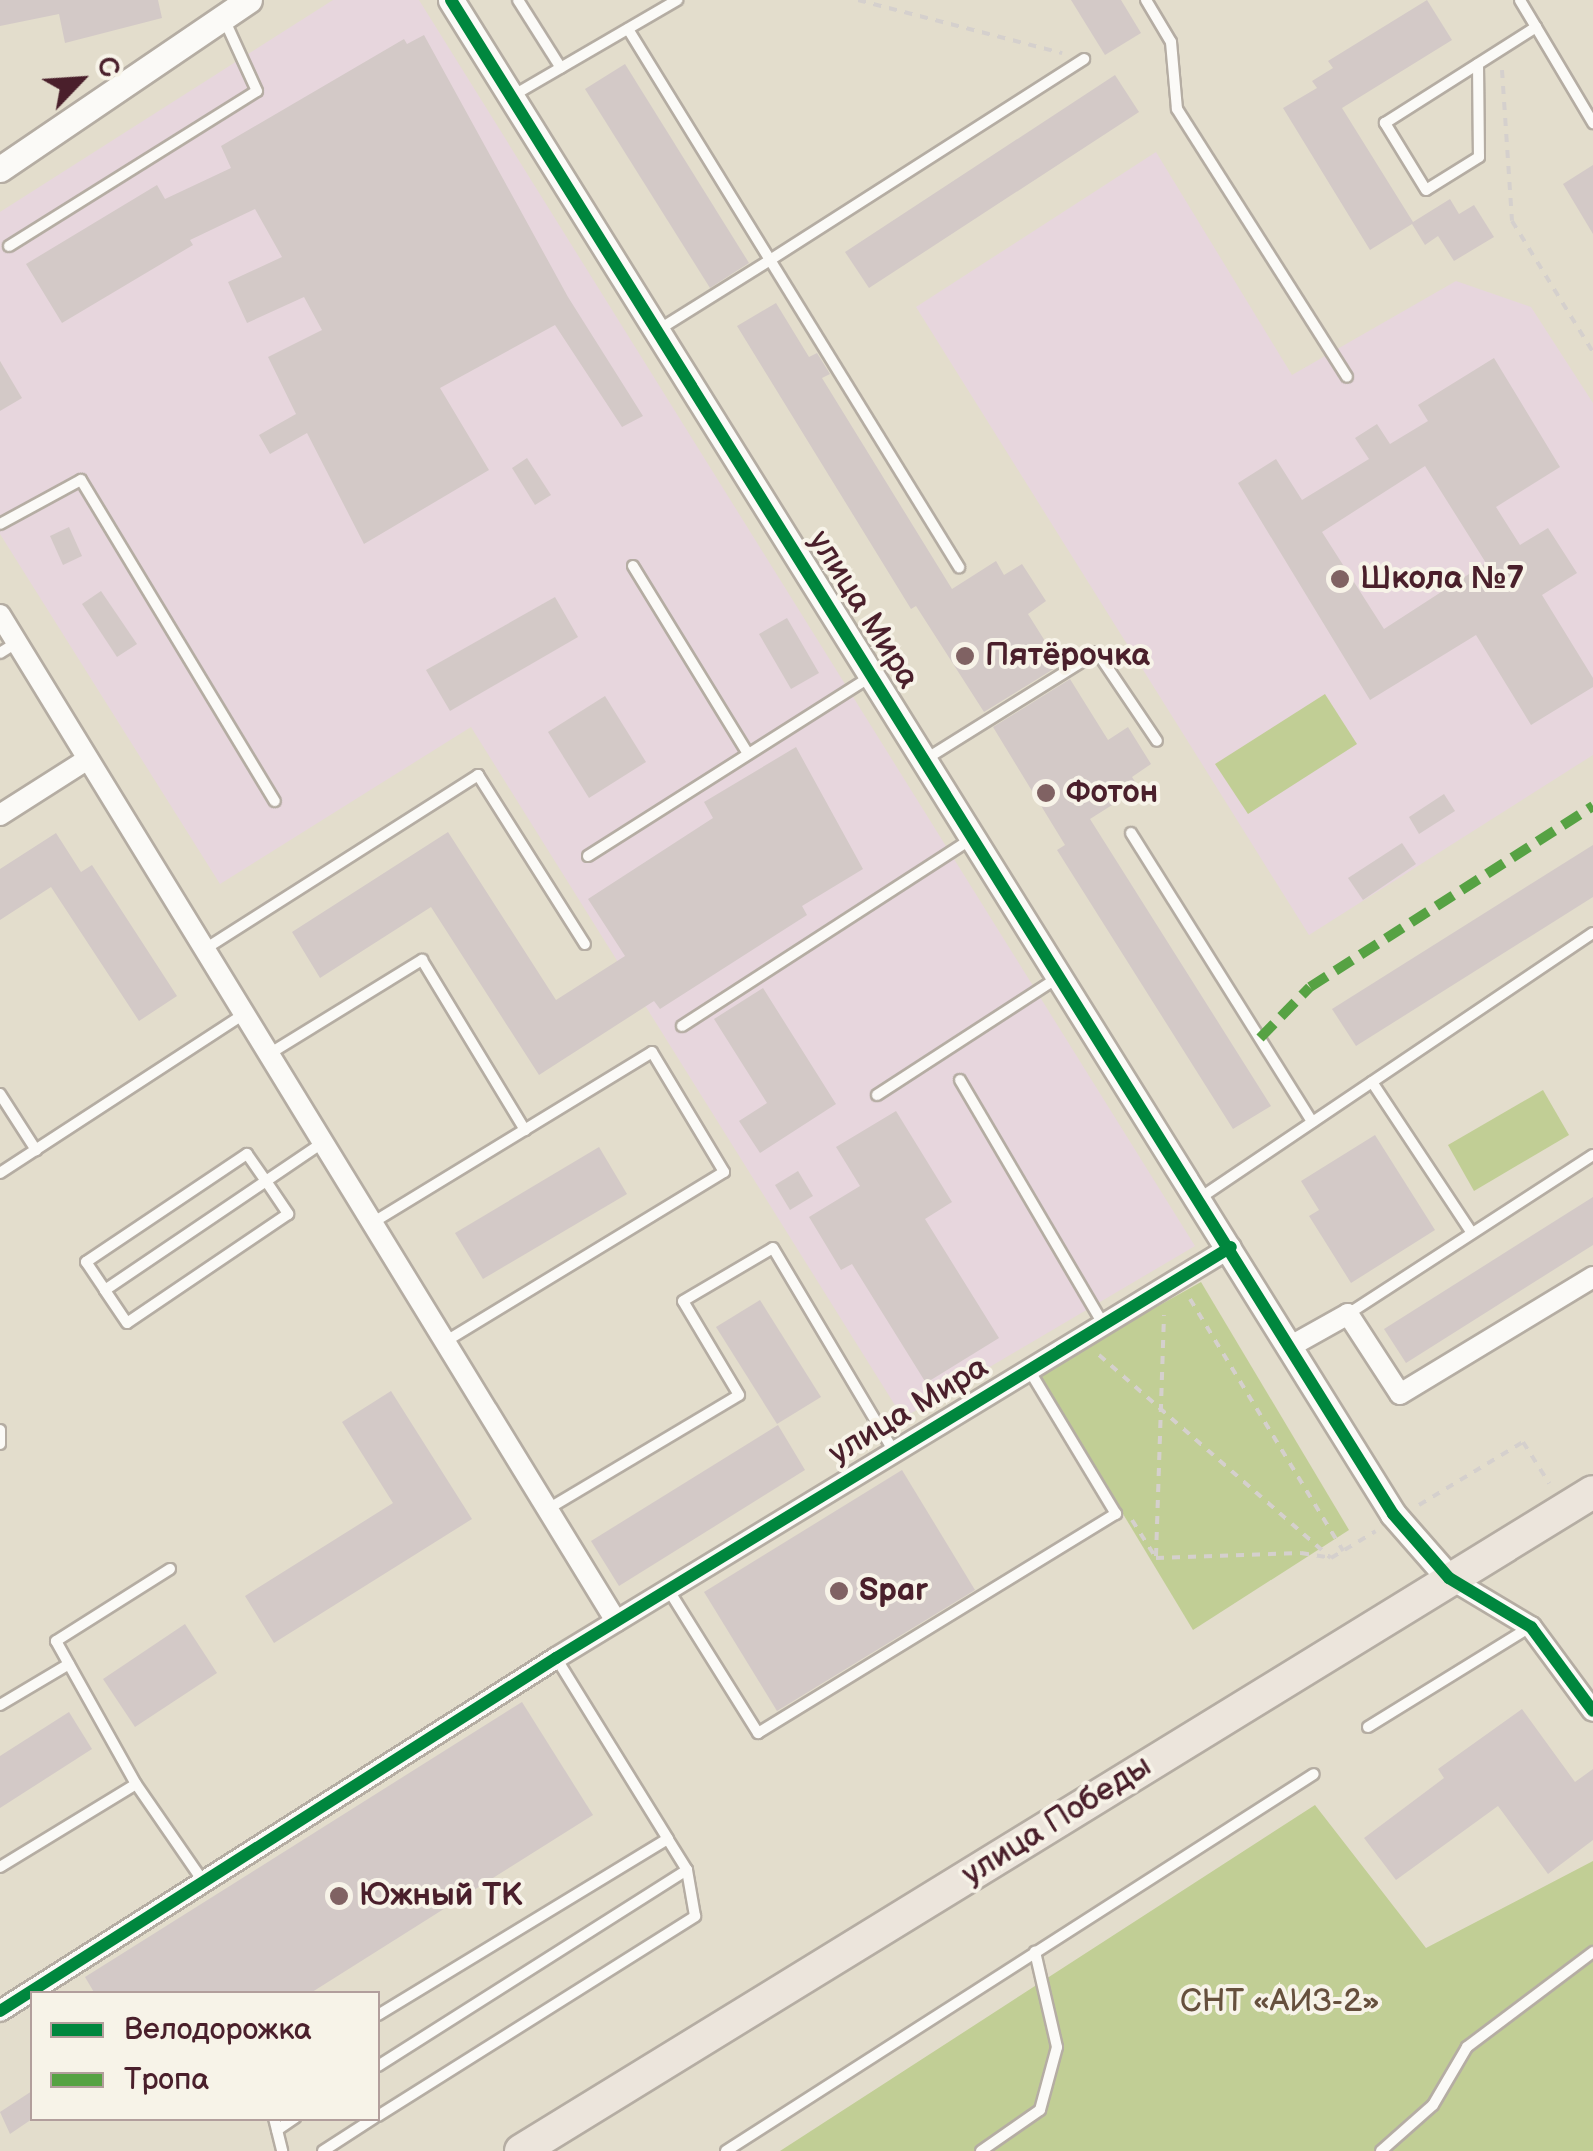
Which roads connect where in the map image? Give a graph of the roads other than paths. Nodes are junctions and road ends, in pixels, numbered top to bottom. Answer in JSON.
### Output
{"nodes":[{"id":1,"x":249,"y":0,"type":"edge"},
{"id":2,"x":451,"y":0,"type":"edge"},
{"id":3,"x":518,"y":0,"type":"edge"},
{"id":4,"x":677,"y":0,"type":"edge"},
{"id":5,"x":1146,"y":0,"type":"edge"},
{"id":6,"x":1520,"y":0,"type":"edge"},
{"id":7,"x":223,"y":18,"type":"junction"},
{"id":8,"x":1536,"y":27,"type":"junction"},
{"id":9,"x":628,"y":29,"type":"junction"},
{"id":10,"x":1084,"y":59,"type":"road end"},
{"id":11,"x":1478,"y":64,"type":"junction"},
{"id":12,"x":561,"y":68,"type":"junction"},
{"id":13,"x":513,"y":96,"type":"junction"},
{"id":14,"x":1593,"y":123,"type":"edge"},
{"id":15,"x":0,"y":169,"type":"edge"},
{"id":16,"x":9,"y":246,"type":"dead end"},
{"id":17,"x":770,"y":260,"type":"junction"},
{"id":18,"x":658,"y":330,"type":"junction"},
{"id":19,"x":1347,"y":377,"type":"dead end"},
{"id":20,"x":0,"y":524,"type":"edge"},
{"id":21,"x":633,"y":566,"type":"dead end"},
{"id":22,"x":959,"y":567,"type":"dead end"},
{"id":23,"x":0,"y":615,"type":"edge"},
{"id":24,"x":8,"y":648,"type":"edge"},
{"id":25,"x":871,"y":676,"type":"junction"},
{"id":26,"x":1158,"y":741,"type":"dead end"},
{"id":27,"x":748,"y":754,"type":"junction"},
{"id":28,"x":88,"y":759,"type":"junction"},
{"id":29,"x":924,"y":761,"type":"junction"},
{"id":30,"x":275,"y":801,"type":"dead end"},
{"id":31,"x":0,"y":815,"type":"edge"},
{"id":32,"x":1131,"y":834,"type":"dead end"},
{"id":33,"x":973,"y":838,"type":"junction"},
{"id":34,"x":588,"y":856,"type":"dead end"},
{"id":35,"x":1593,"y":933,"type":"edge"},
{"id":36,"x":585,"y":944,"type":"dead end"},
{"id":37,"x":204,"y":949,"type":"junction"},
{"id":38,"x":1060,"y":977,"type":"junction"},
{"id":39,"x":244,"y":1014,"type":"junction"},
{"id":40,"x":682,"y":1026,"type":"dead end"},
{"id":41,"x":268,"y":1054,"type":"junction"},
{"id":42,"x":960,"y":1080,"type":"dead end"},
{"id":43,"x":1372,"y":1082,"type":"junction"},
{"id":44,"x":0,"y":1094,"type":"edge"},
{"id":45,"x":877,"y":1095,"type":"dead end"},
{"id":46,"x":1312,"y":1122,"type":"junction"},
{"id":47,"x":525,"y":1130,"type":"junction"},
{"id":48,"x":322,"y":1143,"type":"junction"},
{"id":49,"x":36,"y":1150,"type":"junction"},
{"id":50,"x":1593,"y":1155,"type":"edge"},
{"id":51,"x":0,"y":1174,"type":"edge"},
{"id":52,"x":266,"y":1181,"type":"junction"},
{"id":53,"x":1200,"y":1198,"type":"junction"},
{"id":54,"x":371,"y":1223,"type":"junction"},
{"id":55,"x":1472,"y":1233,"type":"junction"},
{"id":56,"x":1231,"y":1248,"type":"junction"},
{"id":57,"x":1593,"y":1277,"type":"edge"},
{"id":58,"x":105,"y":1290,"type":"junction"},
{"id":59,"x":1348,"y":1314,"type":"junction"},
{"id":60,"x":1103,"y":1325,"type":"junction"},
{"id":61,"x":444,"y":1342,"type":"junction"},
{"id":62,"x":1291,"y":1346,"type":"junction"},
{"id":63,"x":1029,"y":1370,"type":"junction"},
{"id":64,"x":0,"y":1430,"type":"edge"},
{"id":65,"x":0,"y":1444,"type":"edge"},
{"id":66,"x":894,"y":1452,"type":"junction"},
{"id":67,"x":1593,"y":1492,"type":"edge"},
{"id":68,"x":547,"y":1510,"type":"junction"},
{"id":69,"x":170,"y":1568,"type":"dead end"},
{"id":70,"x":1448,"y":1578,"type":"junction"},
{"id":71,"x":668,"y":1589,"type":"junction"},
{"id":72,"x":616,"y":1621,"type":"junction"},
{"id":73,"x":1531,"y":1626,"type":"junction"},
{"id":74,"x":556,"y":1658,"type":"junction"},
{"id":75,"x":69,"y":1664,"type":"junction"},
{"id":76,"x":1590,"y":1701,"type":"edge"},
{"id":77,"x":0,"y":1704,"type":"edge"},
{"id":78,"x":1368,"y":1727,"type":"dead end"},
{"id":79,"x":1314,"y":1774,"type":"dead end"},
{"id":80,"x":136,"y":1784,"type":"junction"},
{"id":81,"x":668,"y":1840,"type":"junction"},
{"id":82,"x":0,"y":1867,"type":"edge"},
{"id":83,"x":687,"y":1870,"type":"junction"},
{"id":84,"x":204,"y":1882,"type":"junction"},
{"id":85,"x":1035,"y":1952,"type":"junction"},
{"id":86,"x":1593,"y":1952,"type":"edge"},
{"id":87,"x":33,"y":1991,"type":"edge"},
{"id":88,"x":30,"y":1993,"type":"edge"},
{"id":89,"x":0,"y":2012,"type":"edge"},
{"id":90,"x":380,"y":2014,"type":"edge"},
{"id":91,"x":380,"y":2065,"type":"edge"},
{"id":92,"x":380,"y":2114,"type":"edge"},
{"id":93,"x":370,"y":2121,"type":"edge"},
{"id":94,"x":275,"y":2124,"type":"edge"},
{"id":95,"x":532,"y":2148,"type":"edge"},
{"id":96,"x":282,"y":2151,"type":"edge"},
{"id":97,"x":322,"y":2151,"type":"edge"},
{"id":98,"x":726,"y":2151,"type":"edge"},
{"id":99,"x":981,"y":2151,"type":"edge"},
{"id":100,"x":1381,"y":2151,"type":"edge"}],
"edges":[{"from":1,"to":7,"type":"street"},
{"from":2,"to":13,"type":"street","name":"улица Мира"},
{"from":3,"to":12,"type":"lane"},
{"from":4,"to":9,"type":"lane"},
{"from":5,"to":19,"type":"lane"},
{"from":6,"to":8,"type":"lane"},
{"from":7,"to":15,"type":"street"},
{"from":7,"to":16,"type":"lane"},
{"from":8,"to":11,"type":"lane"},
{"from":8,"to":14,"type":"lane"},
{"from":9,"to":12,"type":"lane"},
{"from":9,"to":17,"type":"lane"},
{"from":10,"to":17,"type":"lane"},
{"from":11,"to":11,"type":"lane"},
{"from":12,"to":13,"type":"lane"},
{"from":13,"to":18,"type":"street","name":"улица Мира"},
{"from":17,"to":18,"type":"lane"},
{"from":17,"to":22,"type":"lane"},
{"from":18,"to":25,"type":"street","name":"улица Мира"},
{"from":20,"to":30,"type":"lane"},
{"from":21,"to":27,"type":"lane"},
{"from":23,"to":24,"type":"street"},
{"from":24,"to":28,"type":"street"},
{"from":25,"to":27,"type":"lane"},
{"from":25,"to":29,"type":"street","name":"улица Мира"},
{"from":26,"to":29,"type":"lane"},
{"from":27,"to":34,"type":"lane"},
{"from":28,"to":31,"type":"street"},
{"from":28,"to":37,"type":"street"},
{"from":29,"to":33,"type":"street","name":"улица Мира"},
{"from":32,"to":46,"type":"lane"},
{"from":33,"to":38,"type":"street","name":"улица Мира"},
{"from":33,"to":40,"type":"lane"},
{"from":35,"to":43,"type":"lane"},
{"from":36,"to":37,"type":"lane"},
{"from":37,"to":39,"type":"street"},
{"from":38,"to":45,"type":"lane"},
{"from":38,"to":53,"type":"street","name":"улица Мира"},
{"from":39,"to":41,"type":"street"},
{"from":39,"to":49,"type":"lane"},
{"from":41,"to":47,"type":"lane"},
{"from":41,"to":48,"type":"street"},
{"from":42,"to":60,"type":"lane"},
{"from":43,"to":46,"type":"lane"},
{"from":43,"to":55,"type":"lane"},
{"from":44,"to":49,"type":"lane"},
{"from":46,"to":53,"type":"lane"},
{"from":47,"to":54,"type":"lane"},
{"from":47,"to":61,"type":"lane"},
{"from":48,"to":52,"type":"lane"},
{"from":48,"to":54,"type":"street"},
{"from":49,"to":51,"type":"lane"},
{"from":50,"to":55,"type":"lane"},
{"from":52,"to":58,"type":"lane"},
{"from":52,"to":58,"type":"lane"},
{"from":52,"to":58,"type":"lane"},
{"from":53,"to":56,"type":"street","name":"улица Мира"},
{"from":54,"to":61,"type":"street"},
{"from":55,"to":59,"type":"lane"},
{"from":56,"to":60,"type":"street","name":"улица Мира"},
{"from":56,"to":62,"type":"street","name":"улица Мира"},
{"from":57,"to":59,"type":"street"},
{"from":59,"to":62,"type":"street"},
{"from":60,"to":63,"type":"street","name":"улица Мира"},
{"from":61,"to":68,"type":"street"},
{"from":62,"to":70,"type":"street","name":"улица Мира"},
{"from":63,"to":66,"type":"street","name":"улица Мира"},
{"from":63,"to":71,"type":"lane"},
{"from":64,"to":65,"type":"lane"},
{"from":66,"to":68,"type":"lane"},
{"from":66,"to":71,"type":"street","name":"улица Мира"},
{"from":67,"to":70,"type":"highway","name":"улица Победы"},
{"from":68,"to":72,"type":"street"},
{"from":69,"to":75,"type":"lane"},
{"from":70,"to":73,"type":"street"},
{"from":70,"to":95,"type":"highway","name":"улица Победы"},
{"from":71,"to":72,"type":"street","name":"улица Мира"},
{"from":72,"to":74,"type":"street","name":"улица Мира"},
{"from":73,"to":76,"type":"street"},
{"from":73,"to":78,"type":"lane"},
{"from":74,"to":81,"type":"lane"},
{"from":74,"to":84,"type":"street","name":"улица Мира"},
{"from":75,"to":77,"type":"lane"},
{"from":75,"to":80,"type":"lane"},
{"from":79,"to":85,"type":"lane"},
{"from":80,"to":82,"type":"lane"},
{"from":80,"to":84,"type":"lane"},
{"from":81,"to":83,"type":"lane"},
{"from":81,"to":90,"type":"lane"},
{"from":83,"to":91,"type":"lane"},
{"from":83,"to":92,"type":"lane"},
{"from":84,"to":87,"type":"street","name":"улица Мира"},
{"from":85,"to":98,"type":"lane"},
{"from":85,"to":99,"type":"lane"},
{"from":86,"to":100,"type":"lane"},
{"from":88,"to":89,"type":"street","name":"улица Мира"},
{"from":93,"to":97,"type":"lane"},
{"from":94,"to":96,"type":"lane"}]}
